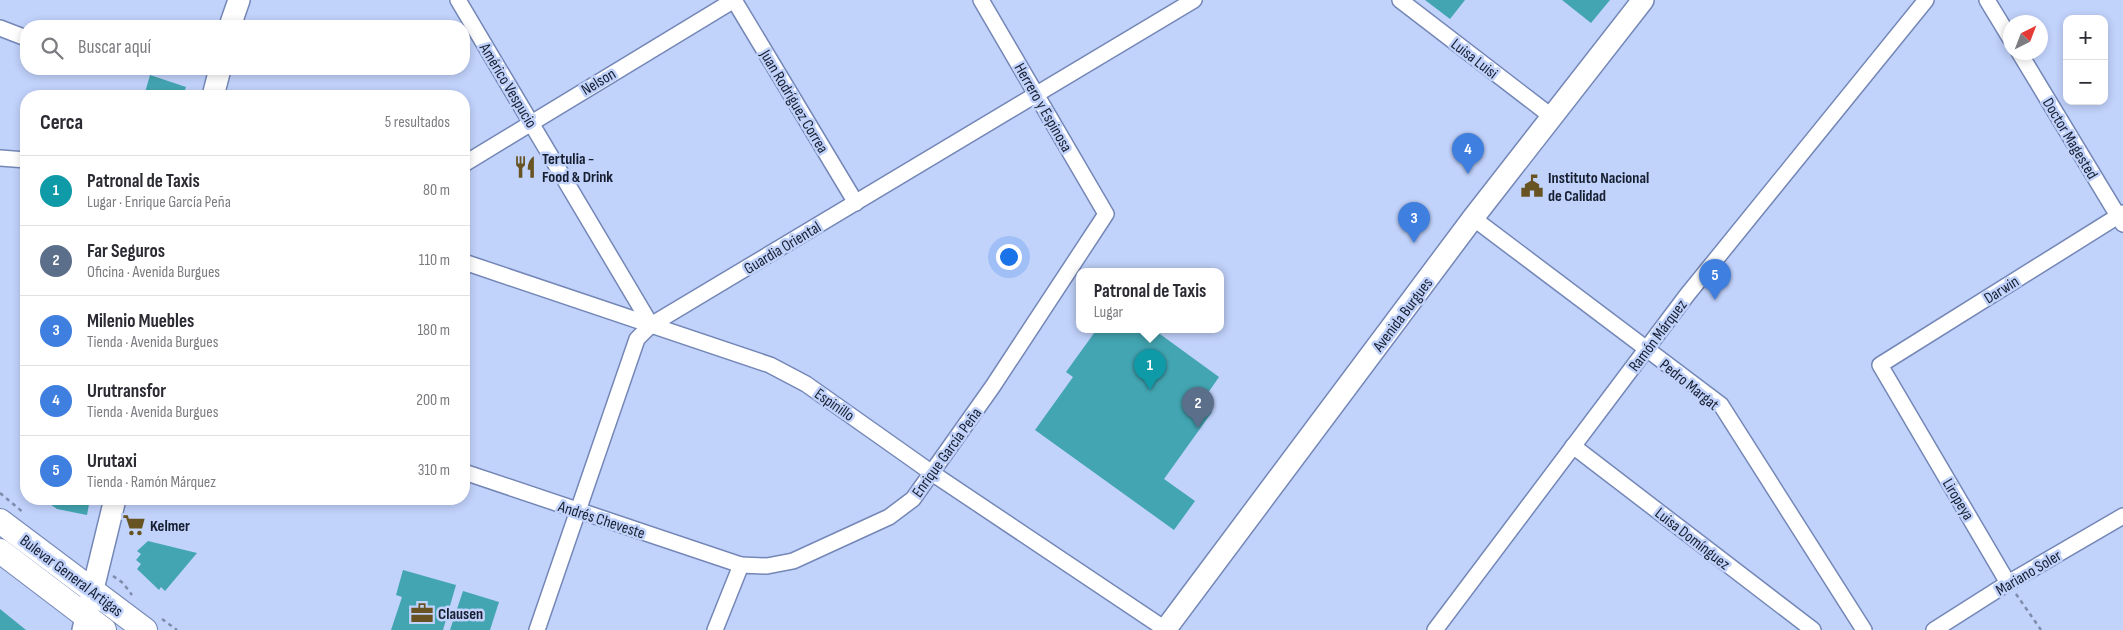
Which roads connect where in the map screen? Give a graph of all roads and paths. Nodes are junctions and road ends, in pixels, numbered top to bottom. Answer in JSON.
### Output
{"nodes":[{"id":1,"x":238,"y":0,"type":"edge"},
{"id":2,"x":458,"y":0,"type":"edge"},
{"id":3,"x":734,"y":0,"type":"edge"},
{"id":4,"x":980,"y":0,"type":"edge"},
{"id":5,"x":1194,"y":0,"type":"edge"},
{"id":6,"x":1400,"y":0,"type":"edge"},
{"id":7,"x":1642,"y":0,"type":"edge"},
{"id":8,"x":1926,"y":0,"type":"edge"},
{"id":9,"x":1987,"y":0,"type":"edge"},
{"id":10,"x":232,"y":20,"type":"edge"},
{"id":11,"x":470,"y":20,"type":"edge"},
{"id":12,"x":470,"y":20,"type":"edge"},
{"id":13,"x":2003,"y":26,"type":"edge"},
{"id":14,"x":0,"y":28,"type":"edge"},
{"id":15,"x":20,"y":36,"type":"edge"},
{"id":16,"x":2024,"y":60,"type":"edge"},
{"id":17,"x":218,"y":75,"type":"edge"},
{"id":18,"x":215,"y":90,"type":"edge"},
{"id":19,"x":1036,"y":93,"type":"junction"},
{"id":20,"x":1551,"y":116,"type":"junction"},
{"id":21,"x":531,"y":122,"type":"junction"},
{"id":22,"x":0,"y":158,"type":"edge"},
{"id":23,"x":20,"y":160,"type":"edge"},
{"id":24,"x":470,"y":160,"type":"edge"},
{"id":25,"x":856,"y":202,"type":"junction"},
{"id":26,"x":1106,"y":214,"type":"joint"},
{"id":27,"x":2121,"y":217,"type":"edge"},
{"id":28,"x":1473,"y":218,"type":"junction"},
{"id":29,"x":470,"y":264,"type":"edge"},
{"id":30,"x":651,"y":325,"type":"junction"},
{"id":31,"x":1646,"y":348,"type":"junction"},
{"id":32,"x":1880,"y":365,"type":"joint"},
{"id":33,"x":1573,"y":446,"type":"junction"},
{"id":34,"x":932,"y":473,"type":"junction"},
{"id":35,"x":470,"y":474,"type":"edge"},
{"id":36,"x":114,"y":505,"type":"edge"},
{"id":37,"x":579,"y":511,"type":"junction"},
{"id":38,"x":2123,"y":516,"type":"edge"},
{"id":39,"x":0,"y":521,"type":"edge"},
{"id":40,"x":0,"y":551,"type":"edge"},
{"id":41,"x":741,"y":565,"type":"junction"},
{"id":42,"x":2008,"y":583,"type":"junction"},
{"id":43,"x":94,"y":591,"type":"junction"},
{"id":44,"x":91,"y":626,"type":"edge"},
{"id":45,"x":145,"y":630,"type":"edge"},
{"id":46,"x":537,"y":630,"type":"edge"},
{"id":47,"x":714,"y":630,"type":"edge"},
{"id":48,"x":1165,"y":630,"type":"edge"},
{"id":49,"x":1435,"y":630,"type":"edge"},
{"id":50,"x":1813,"y":630,"type":"edge"},
{"id":51,"x":1864,"y":630,"type":"edge"},
{"id":52,"x":1934,"y":630,"type":"edge"},
{"id":53,"x":2041,"y":630,"type":"edge"}],
"edges":[{"from":1,"to":10,"type":"street"},
{"from":2,"to":12,"type":"street","name":"Américo Vespucio"},
{"from":3,"to":21,"type":"street","name":"Nelson"},
{"from":3,"to":25,"type":"street","name":"Juan Rodríguez Correa"},
{"from":4,"to":19,"type":"street","name":"Herrero y Espinosa"},
{"from":5,"to":19,"type":"street","name":"Guardia Oriental"},
{"from":6,"to":20,"type":"street","name":"Luisa Luisi"},
{"from":7,"to":20,"type":"street","name":"Avenida Burgues"},
{"from":8,"to":31,"type":"street","name":"Ramón Márquez"},
{"from":9,"to":13,"type":"street"},
{"from":11,"to":21,"type":"street","name":"Américo Vespucio"},
{"from":14,"to":15,"type":"street"},
{"from":16,"to":27,"type":"street","name":"Doctor Magested"},
{"from":17,"to":18,"type":"street"},
{"from":19,"to":25,"type":"street","name":"Guardia Oriental"},
{"from":19,"to":26,"type":"street","name":"Herrero y Espinosa"},
{"from":20,"to":28,"type":"street","name":"Avenida Burgues"},
{"from":21,"to":24,"type":"street","name":"Nelson"},
{"from":21,"to":30,"type":"street","name":"Américo Vespucio"},
{"from":22,"to":23,"type":"street"},
{"from":25,"to":30,"type":"street","name":"Guardia Oriental"},
{"from":26,"to":34,"type":"street","name":"Enrique García Peña"},
{"from":27,"to":32,"type":"street","name":"Darwin"},
{"from":28,"to":31,"type":"street","name":"Pedro Margat"},
{"from":28,"to":48,"type":"street","name":"Avenida Burgues"},
{"from":29,"to":30,"type":"street","name":"Espinillo"},
{"from":30,"to":34,"type":"street","name":"Espinillo"},
{"from":30,"to":37,"type":"street","name":"Guardia Oriental"},
{"from":31,"to":33,"type":"street","name":"Ramón Márquez"},
{"from":31,"to":51,"type":"street","name":"Pedro Margat"},
{"from":32,"to":42,"type":"street","name":"Liropeya"},
{"from":33,"to":49,"type":"street","name":"Ramón Márquez"},
{"from":33,"to":50,"type":"street","name":"Luisa Domínguez"},
{"from":34,"to":41,"type":"street","name":"Enrique García Peña"},
{"from":34,"to":48,"type":"street","name":"Espinillo"},
{"from":35,"to":37,"type":"street","name":"Andrés Cheveste"},
{"from":36,"to":43,"type":"street"},
{"from":37,"to":41,"type":"street","name":"Andrés Cheveste"},
{"from":37,"to":46,"type":"street","name":"Guardia Oriental"},
{"from":38,"to":42,"type":"street","name":"Mariano Soler"},
{"from":39,"to":43,"type":"main road","name":"Bulevar General Artigas"},
{"from":40,"to":44,"type":"main road","name":"Bulevar General Artigas"},
{"from":41,"to":47,"type":"street"},
{"from":42,"to":52,"type":"street","name":"Mariano Soler"},
{"from":42,"to":53,"type":"path"},
{"from":43,"to":44,"type":"street"},
{"from":43,"to":45,"type":"main road","name":"Bulevar General Artigas"}]}
